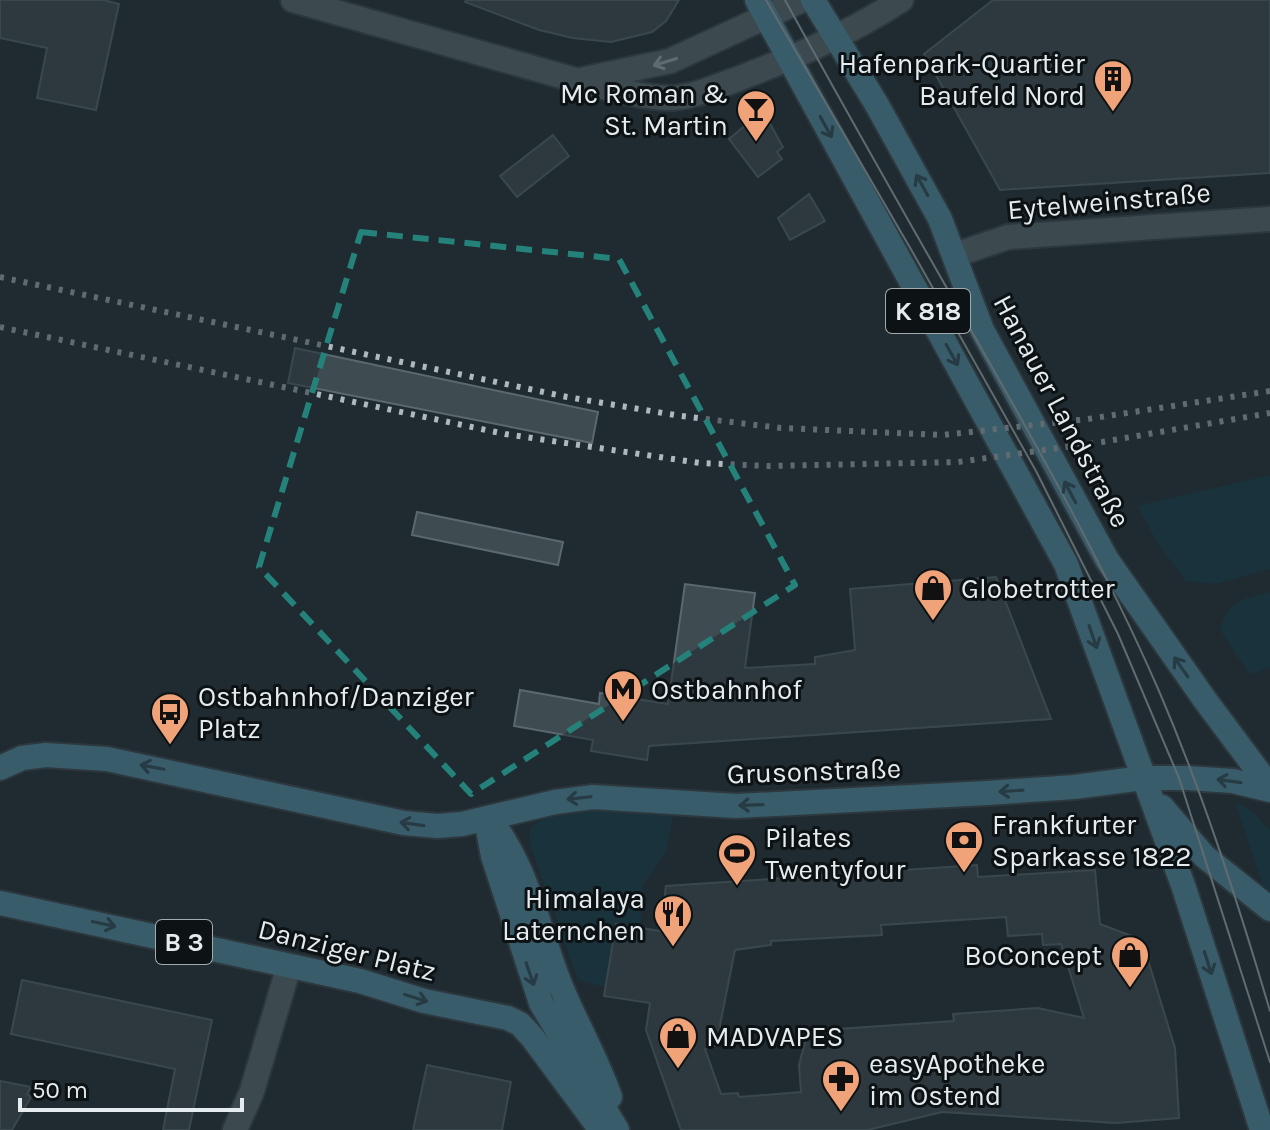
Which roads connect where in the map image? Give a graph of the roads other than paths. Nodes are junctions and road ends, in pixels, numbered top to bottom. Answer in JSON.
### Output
{"nodes":[{"id":1,"x":293,"y":0,"type":"edge"},
{"id":2,"x":802,"y":0,"type":"edge"},
{"id":3,"x":813,"y":0,"type":"edge"},
{"id":4,"x":901,"y":0,"type":"edge"},
{"id":5,"x":761,"y":8,"type":"edge"},
{"id":6,"x":837,"y":38,"type":"junction"},
{"id":7,"x":789,"y":59,"type":"junction"},
{"id":8,"x":579,"y":81,"type":"junction"},
{"id":9,"x":1270,"y":219,"type":"edge"},
{"id":10,"x":955,"y":255,"type":"junction"},
{"id":11,"x":7,"y":761,"type":"edge"},
{"id":12,"x":1143,"y":778,"type":"junction"},
{"id":13,"x":1270,"y":788,"type":"edge"},
{"id":14,"x":489,"y":818,"type":"junction"},
{"id":15,"x":0,"y":903,"type":"edge"},
{"id":16,"x":1270,"y":909,"type":"edge"},
{"id":17,"x":289,"y":966,"type":"junction"},
{"id":18,"x":235,"y":1130,"type":"edge"},
{"id":19,"x":601,"y":1130,"type":"edge"},
{"id":20,"x":619,"y":1130,"type":"edge"},
{"id":21,"x":1262,"y":1130,"type":"edge"}],
"edges":[{"from":1,"to":8,"type":"street"},
{"from":2,"to":5,"type":"street"},
{"from":3,"to":6,"type":"main road","name":"Hanauer Landstraße","number":"K 818"},
{"from":4,"to":6,"type":"street"},
{"from":5,"to":7,"type":"main road","number":"K 818"},
{"from":5,"to":8,"type":"street","one_way":true},
{"from":6,"to":7,"type":"street"},
{"from":10,"to":6,"type":"main road","name":"Hanauer Landstraße","number":"K 818","one_way":true},
{"from":7,"to":8,"type":"street"},
{"from":7,"to":12,"type":"main road","number":"K 818","one_way":true},
{"from":9,"to":10,"type":"street","name":"Eytelweinstraße"},
{"from":13,"to":10,"type":"main road","name":"Hanauer Landstraße","number":"K 818","one_way":true},
{"from":14,"to":11,"type":"main road","one_way":true},
{"from":13,"to":12,"type":"main road","name":"Hanauer Landstraße","one_way":true},
{"from":12,"to":14,"type":"main road","name":"Grusonstraße","one_way":true},
{"from":12,"to":16,"type":"main road"},
{"from":12,"to":21,"type":"main road","one_way":true},
{"from":14,"to":20,"type":"main road"},
{"from":15,"to":17,"type":"main road","name":"Danziger Platz","number":"B 3","one_way":true},
{"from":17,"to":18,"type":"street"},
{"from":17,"to":19,"type":"main road","name":"Danziger Platz","number":"B 3","one_way":true}]}
